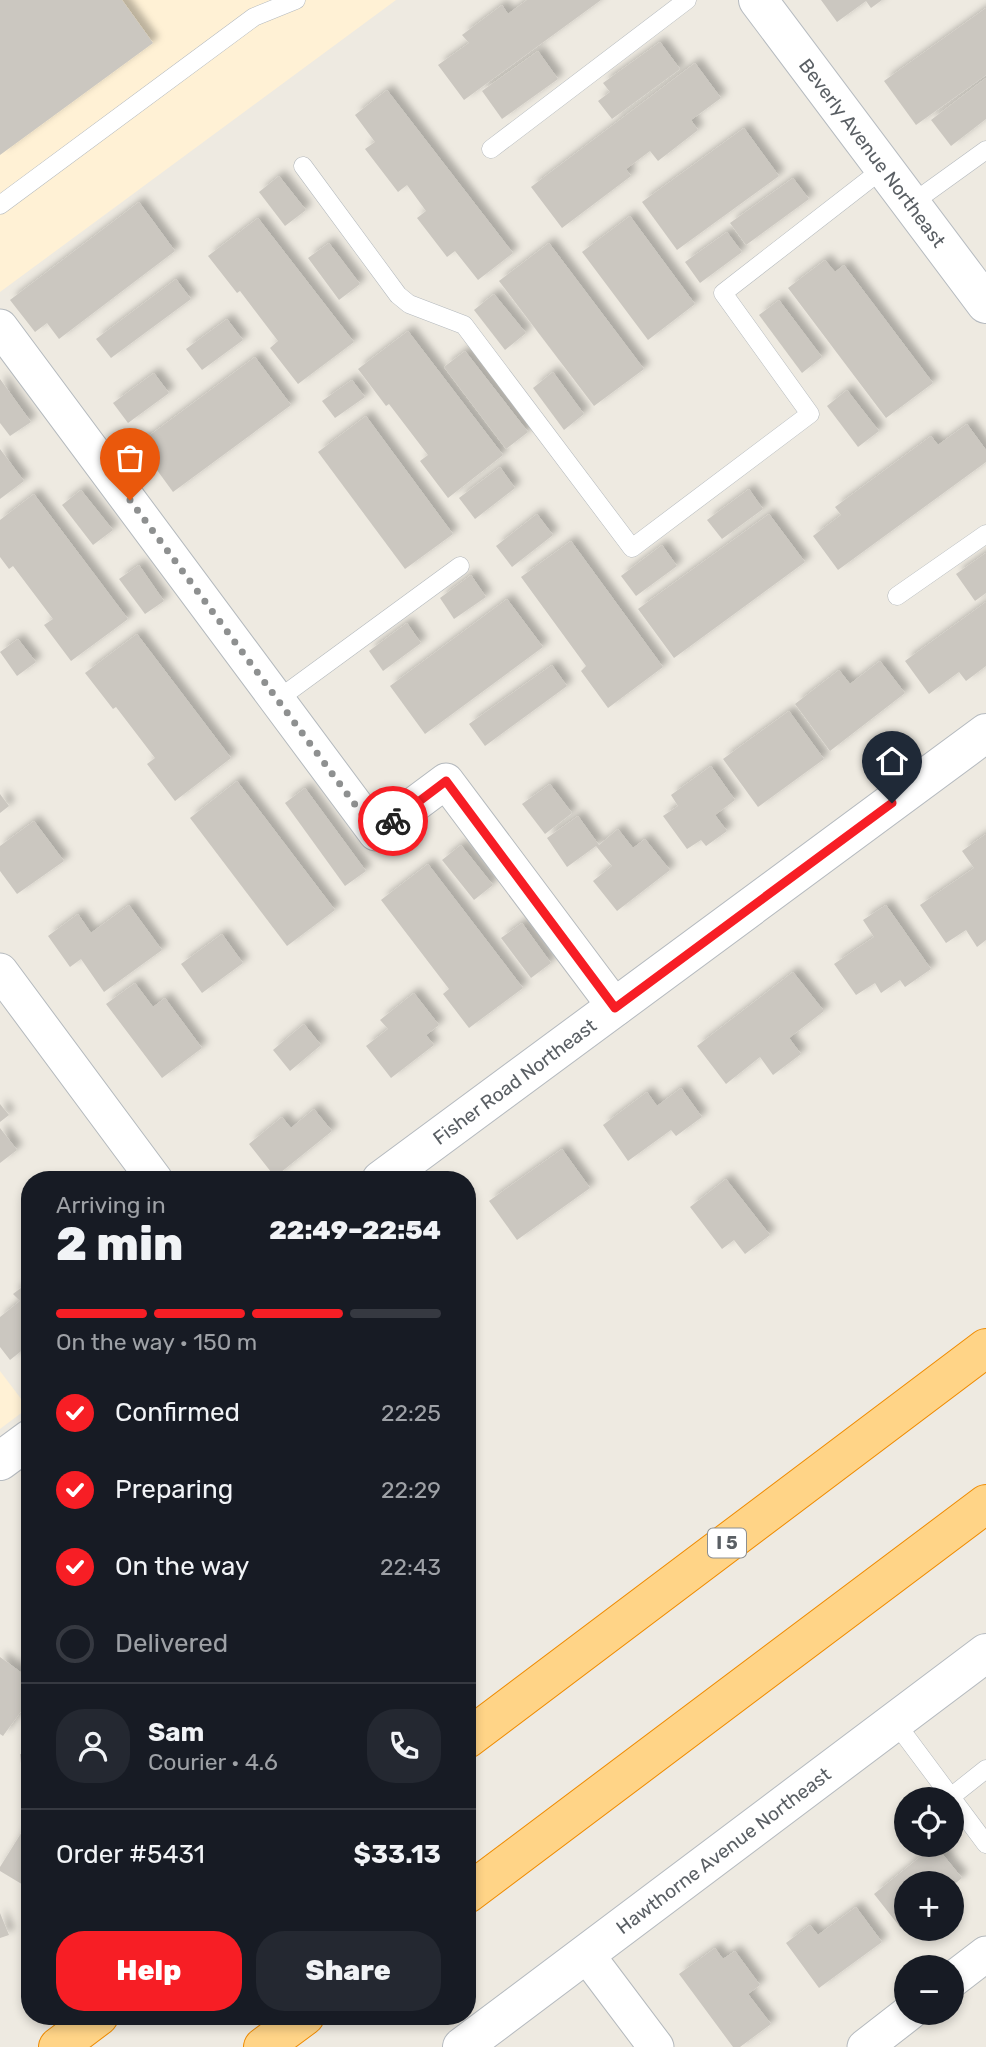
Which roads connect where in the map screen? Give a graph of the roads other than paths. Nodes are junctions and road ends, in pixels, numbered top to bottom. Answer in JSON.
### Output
{"nodes":[{"id":1,"x":296,"y":0,"type":"edge"},
{"id":2,"x":687,"y":0,"type":"edge"},
{"id":3,"x":758,"y":0,"type":"edge"},
{"id":4,"x":491,"y":149,"type":"dead end"},
{"id":5,"x":986,"y":150,"type":"edge"},
{"id":6,"x":303,"y":166,"type":"dead end"},
{"id":7,"x":884,"y":168,"type":"junction"},
{"id":8,"x":911,"y":204,"type":"junction"},
{"id":9,"x":0,"y":205,"type":"edge"},
{"id":10,"x":986,"y":304,"type":"edge"},
{"id":11,"x":0,"y":327,"type":"edge"},
{"id":12,"x":986,"y":534,"type":"edge"},
{"id":13,"x":460,"y":566,"type":"dead end"},
{"id":14,"x":897,"y":596,"type":"dead end"},
{"id":15,"x":278,"y":700,"type":"junction"},
{"id":16,"x":983,"y":742,"type":"edge"},
{"id":17,"x":0,"y":971,"type":"edge"},
{"id":18,"x":615,"y":1008,"type":"junction"},
{"id":19,"x":148,"y":1171,"type":"edge"},
{"id":20,"x":393,"y":1171,"type":"edge"},
{"id":21,"x":986,"y":1348,"type":"edge"},
{"id":22,"x":21,"y":1446,"type":"edge"},
{"id":23,"x":0,"y":1461,"type":"edge"},
{"id":24,"x":986,"y":1504,"type":"edge"},
{"id":25,"x":986,"y":1653,"type":"edge"},
{"id":26,"x":894,"y":1722,"type":"junction"},
{"id":27,"x":476,"y":1732,"type":"edge"},
{"id":28,"x":986,"y":1769,"type":"edge"},
{"id":29,"x":945,"y":1787,"type":"edge"},
{"id":30,"x":963,"y":1787,"type":"edge"},
{"id":31,"x":964,"y":1813,"type":"edge"},
{"id":32,"x":986,"y":1844,"type":"edge"},
{"id":33,"x":476,"y":1887,"type":"edge"},
{"id":34,"x":586,"y":1954,"type":"junction"},
{"id":35,"x":986,"y":1954,"type":"edge"},
{"id":36,"x":964,"y":1971,"type":"edge"},
{"id":37,"x":894,"y":2024,"type":"edge"},
{"id":38,"x":87,"y":2025,"type":"edge"},
{"id":39,"x":292,"y":2025,"type":"edge"},
{"id":40,"x":58,"y":2047,"type":"edge"},
{"id":41,"x":263,"y":2047,"type":"edge"},
{"id":42,"x":462,"y":2047,"type":"edge"},
{"id":43,"x":656,"y":2047,"type":"edge"},
{"id":44,"x":865,"y":2047,"type":"edge"}],
"edges":[{"from":1,"to":9,"type":"lane"},
{"from":2,"to":4,"type":"lane"},
{"from":3,"to":7,"type":"street","name":"Beverly Avenue Northeast"},
{"from":5,"to":8,"type":"lane"},
{"from":6,"to":7,"type":"lane"},
{"from":7,"to":8,"type":"street","name":"Beverly Avenue Northeast"},
{"from":8,"to":10,"type":"street","name":"Beverly Avenue Northeast"},
{"from":11,"to":15,"type":"street"},
{"from":12,"to":14,"type":"lane"},
{"from":13,"to":15,"type":"lane"},
{"from":15,"to":18,"type":"street"},
{"from":16,"to":18,"type":"street","name":"Fisher Road Northeast"},
{"from":17,"to":19,"type":"street"},
{"from":18,"to":20,"type":"street","name":"Fisher Road Northeast"},
{"from":21,"to":27,"type":"highway","number":"I 5"},
{"from":22,"to":23,"type":"street"},
{"from":24,"to":33,"type":"highway"},
{"from":25,"to":26,"type":"street","name":"Hawthorne Avenue Northeast"},
{"from":26,"to":29,"type":"lane"},
{"from":26,"to":34,"type":"street","name":"Hawthorne Avenue Northeast"},
{"from":28,"to":30,"type":"lane"},
{"from":31,"to":32,"type":"lane"},
{"from":34,"to":42,"type":"street","name":"Hawthorne Avenue Northeast"},
{"from":34,"to":43,"type":"street"},
{"from":35,"to":36,"type":"street"},
{"from":37,"to":44,"type":"street"},
{"from":38,"to":40,"type":"highway"},
{"from":39,"to":41,"type":"highway"}]}
